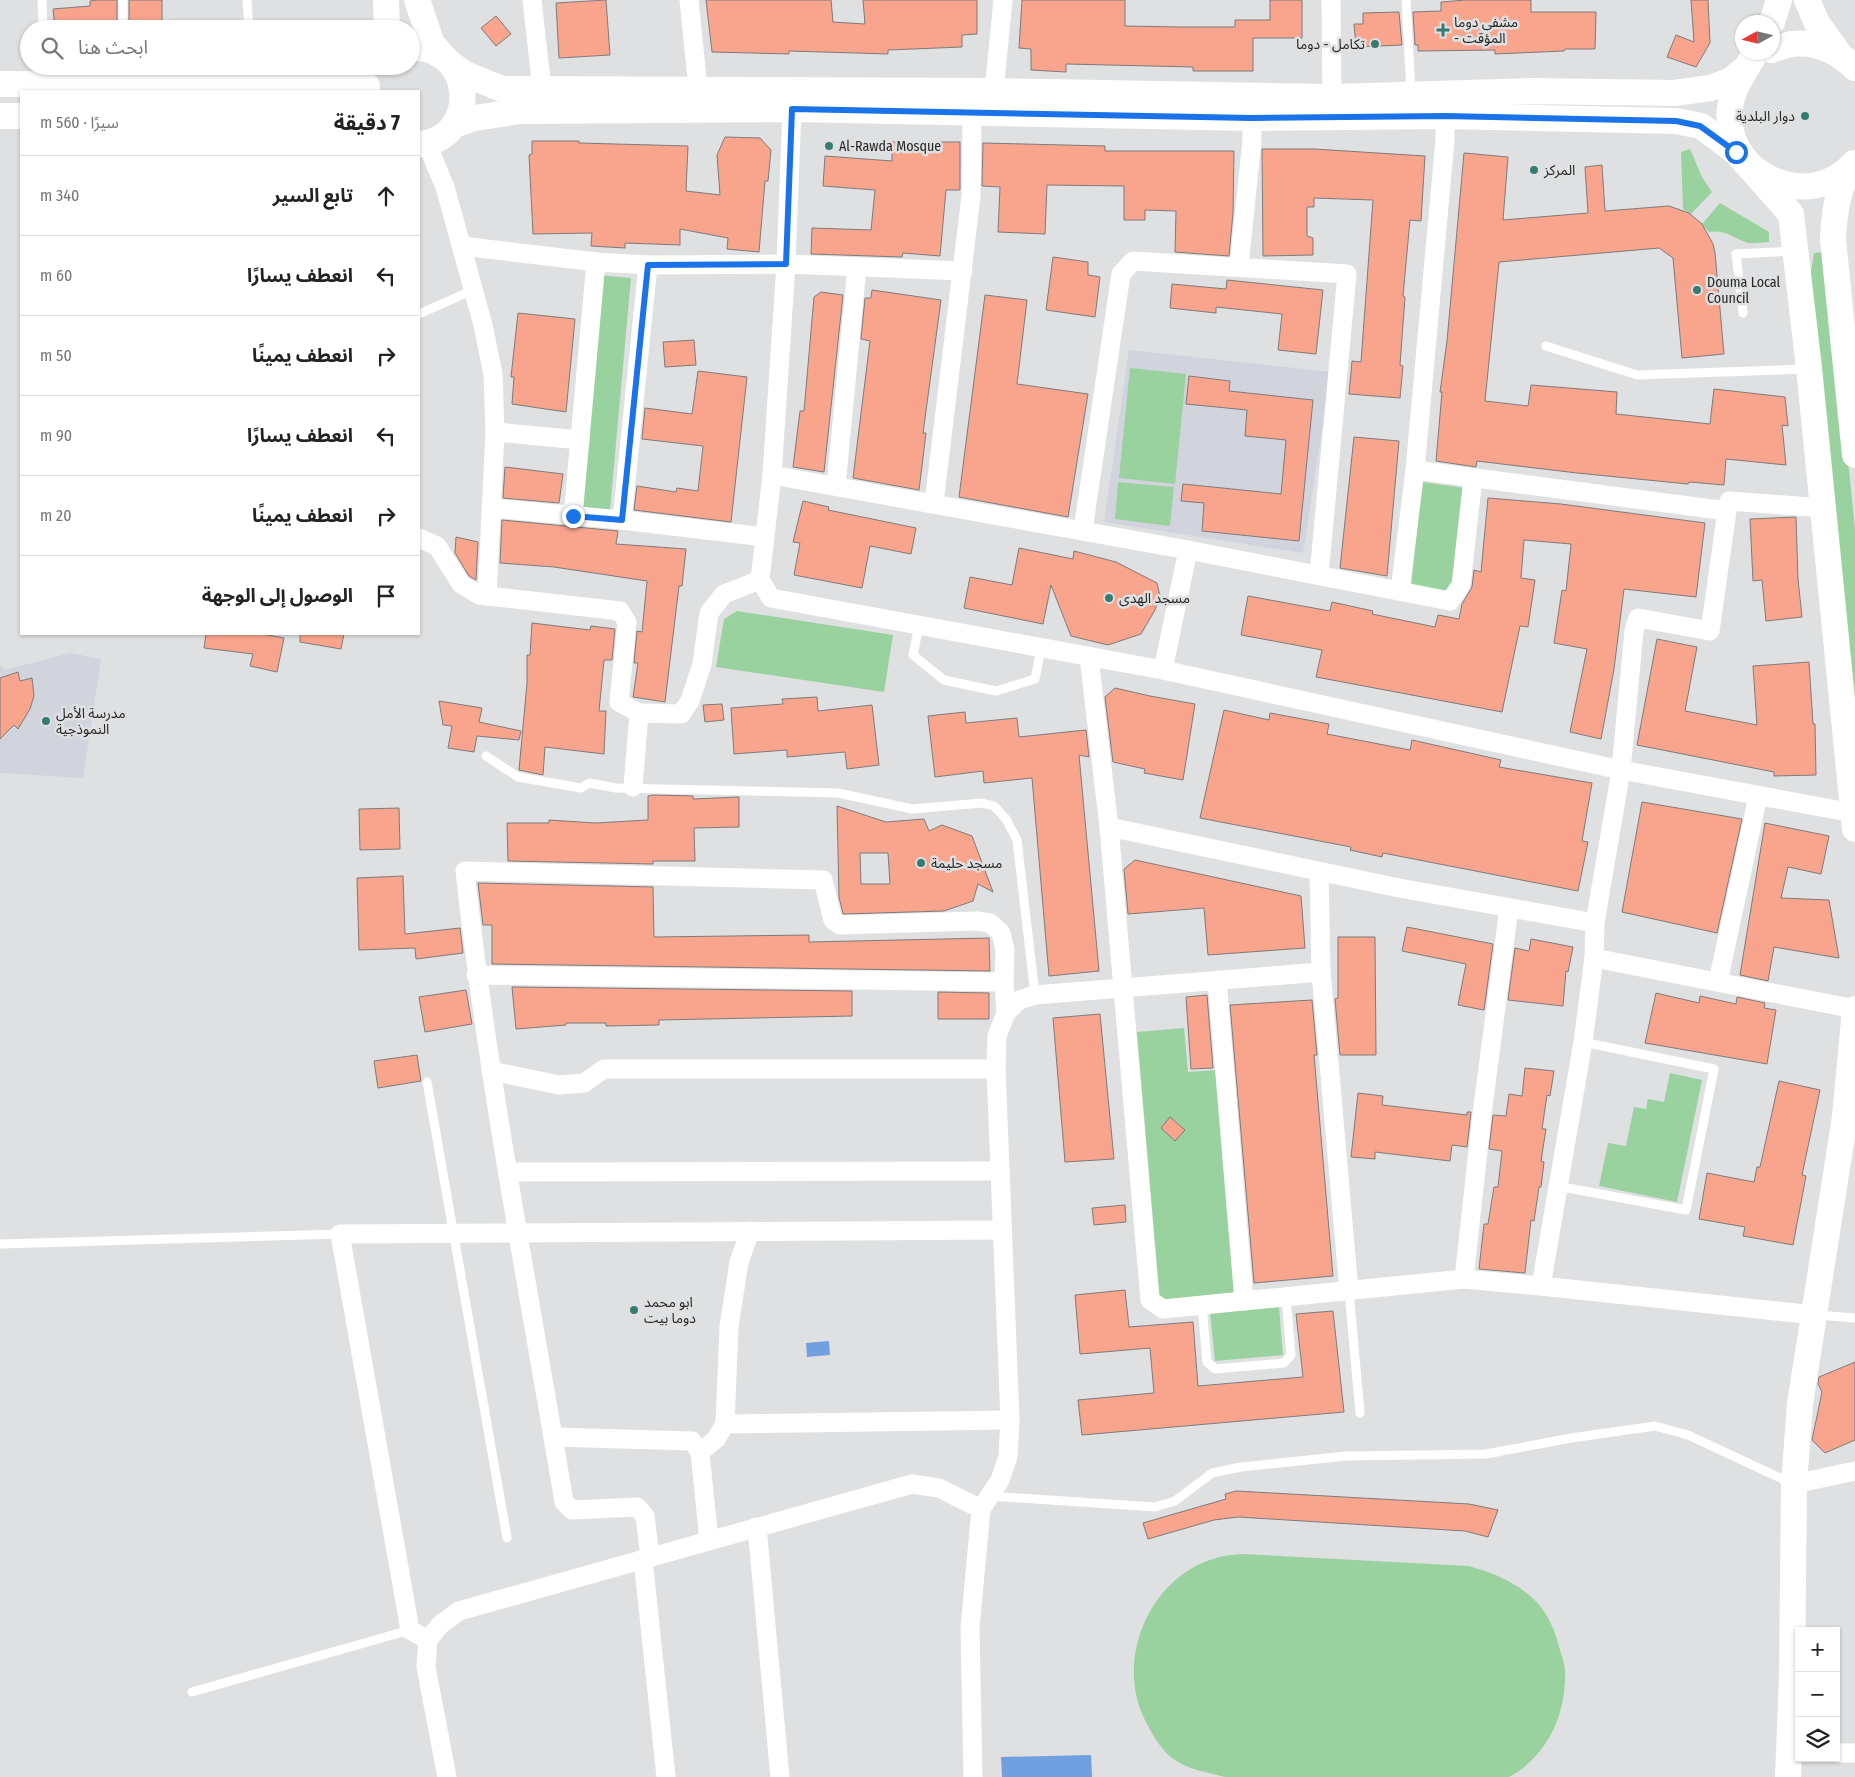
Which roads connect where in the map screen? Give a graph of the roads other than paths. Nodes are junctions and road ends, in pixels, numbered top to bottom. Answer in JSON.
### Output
{"nodes":[{"id":1,"x":42,"y":0,"type":"edge"},
{"id":2,"x":123,"y":0,"type":"edge"},
{"id":3,"x":246,"y":0,"type":"edge"},
{"id":4,"x":386,"y":0,"type":"edge"},
{"id":5,"x":417,"y":0,"type":"edge"},
{"id":6,"x":532,"y":0,"type":"edge"},
{"id":7,"x":689,"y":0,"type":"edge"},
{"id":8,"x":1003,"y":0,"type":"edge"},
{"id":9,"x":1330,"y":0,"type":"edge"},
{"id":10,"x":1406,"y":0,"type":"edge"},
{"id":11,"x":1779,"y":0,"type":"edge"},
{"id":12,"x":1807,"y":0,"type":"edge"},
{"id":13,"x":1774,"y":15,"type":"edge"},
{"id":14,"x":43,"y":20,"type":"edge"},
{"id":15,"x":123,"y":20,"type":"edge"},
{"id":16,"x":248,"y":20,"type":"edge"},
{"id":17,"x":387,"y":20,"type":"edge"},
{"id":18,"x":1780,"y":46,"type":"edge"},
{"id":19,"x":420,"y":49,"type":"edge"},
{"id":20,"x":447,"y":60,"type":"junction"},
{"id":21,"x":1753,"y":60,"type":"edge"},
{"id":22,"x":1754,"y":60,"type":"edge"},
{"id":23,"x":1848,"y":61,"type":"edge"},
{"id":24,"x":44,"y":76,"type":"edge"},
{"id":25,"x":124,"y":76,"type":"edge"},
{"id":26,"x":252,"y":76,"type":"edge"},
{"id":27,"x":370,"y":81,"type":"edge"},
{"id":28,"x":0,"y":84,"type":"edge"},
{"id":29,"x":698,"y":88,"type":"junction"},
{"id":30,"x":542,"y":89,"type":"junction"},
{"id":31,"x":994,"y":91,"type":"junction"},
{"id":32,"x":1531,"y":91,"type":"junction"},
{"id":33,"x":1411,"y":94,"type":"junction"},
{"id":34,"x":964,"y":105,"type":"junction"},
{"id":35,"x":1332,"y":107,"type":"junction"},
{"id":36,"x":792,"y":109,"type":"junction"},
{"id":37,"x":0,"y":116,"type":"edge"},
{"id":38,"x":20,"y":116,"type":"edge"},
{"id":39,"x":1445,"y":116,"type":"junction"},
{"id":40,"x":1252,"y":118,"type":"junction"},
{"id":41,"x":1535,"y":119,"type":"junction"},
{"id":42,"x":454,"y":125,"type":"junction"},
{"id":43,"x":423,"y":144,"type":"edge"},
{"id":44,"x":1854,"y":164,"type":"edge"},
{"id":45,"x":1752,"y":169,"type":"junction"},
{"id":46,"x":462,"y":246,"type":"junction"},
{"id":47,"x":1797,"y":251,"type":"junction"},
{"id":48,"x":596,"y":262,"type":"junction"},
{"id":49,"x":786,"y":264,"type":"junction"},
{"id":50,"x":648,"y":265,"type":"junction"},
{"id":51,"x":1240,"y":266,"type":"junction"},
{"id":52,"x":857,"y":267,"type":"junction"},
{"id":53,"x":963,"y":271,"type":"junction"},
{"id":54,"x":473,"y":290,"type":"junction"},
{"id":55,"x":1743,"y":313,"type":"dead end"},
{"id":56,"x":420,"y":314,"type":"edge"},
{"id":57,"x":1546,"y":346,"type":"dead end"},
{"id":58,"x":1809,"y":368,"type":"junction"},
{"id":59,"x":494,"y":432,"type":"junction"},
{"id":60,"x":580,"y":440,"type":"junction"},
{"id":61,"x":1855,"y":455,"type":"edge"},
{"id":62,"x":1415,"y":470,"type":"junction"},
{"id":63,"x":772,"y":475,"type":"junction"},
{"id":64,"x":1473,"y":478,"type":"junction"},
{"id":65,"x":836,"y":486,"type":"junction"},
{"id":66,"x":934,"y":504,"type":"junction"},
{"id":67,"x":492,"y":508,"type":"junction"},
{"id":68,"x":1824,"y":508,"type":"junction"},
{"id":69,"x":1727,"y":511,"type":"junction"},
{"id":70,"x":573,"y":516,"type":"junction"},
{"id":71,"x":622,"y":520,"type":"junction"},
{"id":72,"x":1082,"y":530,"type":"junction"},
{"id":73,"x":765,"y":537,"type":"junction"},
{"id":74,"x":420,"y":538,"type":"edge"},
{"id":75,"x":1188,"y":550,"type":"junction"},
{"id":76,"x":1319,"y":575,"type":"junction"},
{"id":77,"x":760,"y":580,"type":"junction"},
{"id":78,"x":1400,"y":590,"type":"junction"},
{"id":79,"x":487,"y":596,"type":"junction"},
{"id":80,"x":918,"y":626,"type":"junction"},
{"id":81,"x":1041,"y":648,"type":"junction"},
{"id":82,"x":1089,"y":657,"type":"junction"},
{"id":83,"x":1163,"y":670,"type":"junction"},
{"id":84,"x":639,"y":713,"type":"junction"},
{"id":85,"x":486,"y":756,"type":"dead end"},
{"id":86,"x":1621,"y":770,"type":"junction"},
{"id":87,"x":633,"y":787,"type":"junction"},
{"id":88,"x":1758,"y":796,"type":"junction"},
{"id":89,"x":1854,"y":817,"type":"edge"},
{"id":90,"x":1109,"y":827,"type":"junction"},
{"id":91,"x":1319,"y":872,"type":"junction"},
{"id":92,"x":1510,"y":908,"type":"junction"},
{"id":93,"x":1596,"y":923,"type":"junction"},
{"id":94,"x":1594,"y":958,"type":"junction"},
{"id":95,"x":1321,"y":972,"type":"junction"},
{"id":96,"x":476,"y":975,"type":"junction"},
{"id":97,"x":1218,"y":980,"type":"junction"},
{"id":98,"x":1004,"y":982,"type":"junction"},
{"id":99,"x":1718,"y":982,"type":"junction"},
{"id":100,"x":1123,"y":987,"type":"junction"},
{"id":101,"x":1035,"y":995,"type":"junction"},
{"id":102,"x":1855,"y":1009,"type":"edge"},
{"id":103,"x":1006,"y":1013,"type":"junction"},
{"id":104,"x":1583,"y":1042,"type":"junction"},
{"id":105,"x":996,"y":1070,"type":"junction"},
{"id":106,"x":491,"y":1071,"type":"junction"},
{"id":107,"x":427,"y":1082,"type":"dead end"},
{"id":108,"x":1850,"y":1122,"type":"edge"},
{"id":109,"x":1000,"y":1171,"type":"junction"},
{"id":110,"x":507,"y":1172,"type":"junction"},
{"id":111,"x":1557,"y":1186,"type":"junction"},
{"id":112,"x":1002,"y":1230,"type":"junction"},
{"id":113,"x":750,"y":1231,"type":"junction"},
{"id":114,"x":452,"y":1233,"type":"junction"},
{"id":115,"x":519,"y":1233,"type":"junction"},
{"id":116,"x":340,"y":1234,"type":"junction"},
{"id":117,"x":0,"y":1244,"type":"edge"},
{"id":118,"x":1464,"y":1279,"type":"junction"},
{"id":119,"x":1540,"y":1286,"type":"junction"},
{"id":120,"x":1349,"y":1291,"type":"junction"},
{"id":121,"x":1286,"y":1298,"type":"junction"},
{"id":122,"x":1244,"y":1301,"type":"junction"},
{"id":123,"x":1202,"y":1305,"type":"junction"},
{"id":124,"x":1814,"y":1315,"type":"junction"},
{"id":125,"x":1855,"y":1318,"type":"edge"},
{"id":126,"x":1360,"y":1413,"type":"dead end"},
{"id":127,"x":1010,"y":1420,"type":"junction"},
{"id":128,"x":725,"y":1424,"type":"junction"},
{"id":129,"x":553,"y":1437,"type":"junction"},
{"id":130,"x":700,"y":1452,"type":"junction"},
{"id":131,"x":1855,"y":1471,"type":"edge"},
{"id":132,"x":1794,"y":1484,"type":"junction"},
{"id":133,"x":985,"y":1503,"type":"junction"},
{"id":134,"x":758,"y":1527,"type":"junction"},
{"id":135,"x":507,"y":1538,"type":"dead end"},
{"id":136,"x":709,"y":1541,"type":"junction"},
{"id":137,"x":647,"y":1558,"type":"junction"},
{"id":138,"x":410,"y":1630,"type":"junction"},
{"id":139,"x":428,"y":1640,"type":"junction"},
{"id":140,"x":192,"y":1692,"type":"dead end"},
{"id":141,"x":1855,"y":1752,"type":"edge"},
{"id":142,"x":1840,"y":1753,"type":"edge"},
{"id":143,"x":1792,"y":1762,"type":"edge"},
{"id":144,"x":447,"y":1777,"type":"edge"},
{"id":145,"x":666,"y":1777,"type":"edge"},
{"id":146,"x":780,"y":1777,"type":"edge"},
{"id":147,"x":973,"y":1777,"type":"edge"}],
"edges":[{"from":1,"to":14,"type":"lane"},
{"from":2,"to":15,"type":"lane"},
{"from":3,"to":16,"type":"lane"},
{"from":4,"to":17,"type":"main road"},
{"from":5,"to":20,"type":"main road"},
{"from":6,"to":30,"type":"street"},
{"from":7,"to":29,"type":"street"},
{"from":8,"to":31,"type":"street"},
{"from":9,"to":35,"type":"street"},
{"from":10,"to":33,"type":"lane"},
{"from":11,"to":13,"type":"main road"},
{"from":12,"to":23,"type":"main road"},
{"from":18,"to":23,"type":"main road"},
{"from":19,"to":20,"type":"main road"},
{"from":20,"to":30,"type":"main road"},
{"from":20,"to":42,"type":"main road"},
{"from":21,"to":32,"type":"main road"},
{"from":22,"to":45,"type":"main road"},
{"from":24,"to":25,"type":"main road"},
{"from":24,"to":28,"type":"main road"},
{"from":25,"to":26,"type":"main road"},
{"from":26,"to":27,"type":"main road"},
{"from":29,"to":30,"type":"main road"},
{"from":29,"to":34,"type":"main road"},
{"from":31,"to":34,"type":"main road"},
{"from":31,"to":35,"type":"main road"},
{"from":32,"to":33,"type":"main road"},
{"from":32,"to":41,"type":"main road"},
{"from":33,"to":35,"type":"main road"},
{"from":34,"to":36,"type":"main road"},
{"from":34,"to":40,"type":"main road"},
{"from":34,"to":53,"type":"street"},
{"from":35,"to":39,"type":"main road"},
{"from":35,"to":40,"type":"main road"},
{"from":36,"to":42,"type":"main road"},
{"from":36,"to":49,"type":"street"},
{"from":37,"to":38,"type":"main road"},
{"from":39,"to":41,"type":"main road"},
{"from":39,"to":62,"type":"street"},
{"from":40,"to":51,"type":"street"},
{"from":41,"to":45,"type":"main road"},
{"from":42,"to":43,"type":"main road"},
{"from":43,"to":46,"type":"street"},
{"from":44,"to":45,"type":"main road"},
{"from":44,"to":61,"type":"main road"},
{"from":45,"to":47,"type":"main road"},
{"from":46,"to":48,"type":"street"},
{"from":46,"to":54,"type":"street"},
{"from":47,"to":55,"type":"lane"},
{"from":47,"to":58,"type":"main road"},
{"from":48,"to":50,"type":"street"},
{"from":48,"to":60,"type":"street"},
{"from":49,"to":50,"type":"street"},
{"from":49,"to":52,"type":"street"},
{"from":49,"to":63,"type":"street"},
{"from":50,"to":71,"type":"street"},
{"from":51,"to":72,"type":"street"},
{"from":51,"to":76,"type":"street"},
{"from":52,"to":53,"type":"street"},
{"from":52,"to":65,"type":"street"},
{"from":53,"to":66,"type":"street"},
{"from":54,"to":56,"type":"lane"},
{"from":54,"to":59,"type":"street"},
{"from":57,"to":58,"type":"lane"},
{"from":58,"to":68,"type":"main road"},
{"from":59,"to":60,"type":"street"},
{"from":59,"to":67,"type":"street"},
{"from":60,"to":70,"type":"street"},
{"from":62,"to":64,"type":"street"},
{"from":62,"to":78,"type":"street"},
{"from":63,"to":65,"type":"street"},
{"from":63,"to":73,"type":"street"},
{"from":64,"to":69,"type":"street"},
{"from":64,"to":78,"type":"street"},
{"from":65,"to":66,"type":"street"},
{"from":66,"to":72,"type":"street"},
{"from":67,"to":70,"type":"street"},
{"from":67,"to":79,"type":"street"},
{"from":68,"to":69,"type":"street"},
{"from":68,"to":89,"type":"main road"},
{"from":69,"to":86,"type":"street"},
{"from":70,"to":71,"type":"street"},
{"from":71,"to":73,"type":"street"},
{"from":72,"to":75,"type":"street"},
{"from":73,"to":77,"type":"street"},
{"from":74,"to":79,"type":"street"},
{"from":75,"to":76,"type":"street"},
{"from":75,"to":83,"type":"street"},
{"from":76,"to":78,"type":"street"},
{"from":77,"to":80,"type":"street"},
{"from":77,"to":84,"type":"street"},
{"from":79,"to":84,"type":"street"},
{"from":80,"to":81,"type":"street"},
{"from":80,"to":81,"type":"lane"},
{"from":81,"to":82,"type":"street"},
{"from":82,"to":83,"type":"street"},
{"from":82,"to":90,"type":"street"},
{"from":83,"to":86,"type":"street"},
{"from":84,"to":87,"type":"street"},
{"from":85,"to":87,"type":"lane"},
{"from":86,"to":88,"type":"street"},
{"from":86,"to":93,"type":"street"},
{"from":87,"to":101,"type":"lane"},
{"from":88,"to":89,"type":"street"},
{"from":88,"to":99,"type":"street"},
{"from":90,"to":91,"type":"street"},
{"from":90,"to":100,"type":"street"},
{"from":91,"to":92,"type":"street"},
{"from":91,"to":95,"type":"street"},
{"from":92,"to":93,"type":"street"},
{"from":92,"to":118,"type":"street"},
{"from":93,"to":94,"type":"street"},
{"from":94,"to":99,"type":"street"},
{"from":94,"to":104,"type":"street"},
{"from":95,"to":97,"type":"street"},
{"from":95,"to":120,"type":"street"},
{"from":96,"to":98,"type":"street"},
{"from":96,"to":98,"type":"street"},
{"from":96,"to":106,"type":"street"},
{"from":97,"to":100,"type":"street"},
{"from":97,"to":122,"type":"street"},
{"from":98,"to":103,"type":"street"},
{"from":99,"to":102,"type":"street"},
{"from":100,"to":101,"type":"street"},
{"from":100,"to":123,"type":"street"},
{"from":101,"to":103,"type":"street"},
{"from":102,"to":108,"type":"main road"},
{"from":103,"to":105,"type":"street"},
{"from":104,"to":111,"type":"street"},
{"from":104,"to":111,"type":"lane"},
{"from":105,"to":106,"type":"street"},
{"from":105,"to":109,"type":"street"},
{"from":106,"to":110,"type":"street"},
{"from":107,"to":114,"type":"lane"},
{"from":108,"to":124,"type":"main road"},
{"from":109,"to":110,"type":"street"},
{"from":109,"to":112,"type":"street"},
{"from":110,"to":115,"type":"street"},
{"from":111,"to":119,"type":"street"},
{"from":112,"to":113,"type":"street"},
{"from":112,"to":127,"type":"street"},
{"from":113,"to":115,"type":"street"},
{"from":113,"to":128,"type":"street"},
{"from":114,"to":115,"type":"street"},
{"from":114,"to":116,"type":"street"},
{"from":114,"to":135,"type":"lane"},
{"from":115,"to":129,"type":"street"},
{"from":116,"to":117,"type":"lane"},
{"from":116,"to":138,"type":"street"},
{"from":118,"to":119,"type":"street"},
{"from":118,"to":120,"type":"street"},
{"from":119,"to":124,"type":"street"},
{"from":120,"to":121,"type":"street"},
{"from":120,"to":126,"type":"lane"},
{"from":121,"to":122,"type":"street"},
{"from":121,"to":123,"type":"lane"},
{"from":122,"to":123,"type":"street"},
{"from":124,"to":125,"type":"lane"},
{"from":124,"to":132,"type":"main road"},
{"from":127,"to":128,"type":"street"},
{"from":127,"to":133,"type":"street"},
{"from":128,"to":130,"type":"street"},
{"from":129,"to":130,"type":"street"},
{"from":129,"to":137,"type":"street"},
{"from":130,"to":136,"type":"street"},
{"from":131,"to":132,"type":"street"},
{"from":132,"to":133,"type":"lane"},
{"from":132,"to":143,"type":"main road"},
{"from":133,"to":134,"type":"street"},
{"from":133,"to":147,"type":"street"},
{"from":134,"to":136,"type":"street"},
{"from":134,"to":146,"type":"street"},
{"from":136,"to":137,"type":"street"},
{"from":137,"to":139,"type":"street"},
{"from":137,"to":145,"type":"street"},
{"from":138,"to":139,"type":"street"},
{"from":138,"to":140,"type":"lane"},
{"from":139,"to":144,"type":"street"},
{"from":141,"to":142,"type":"street"}]}
